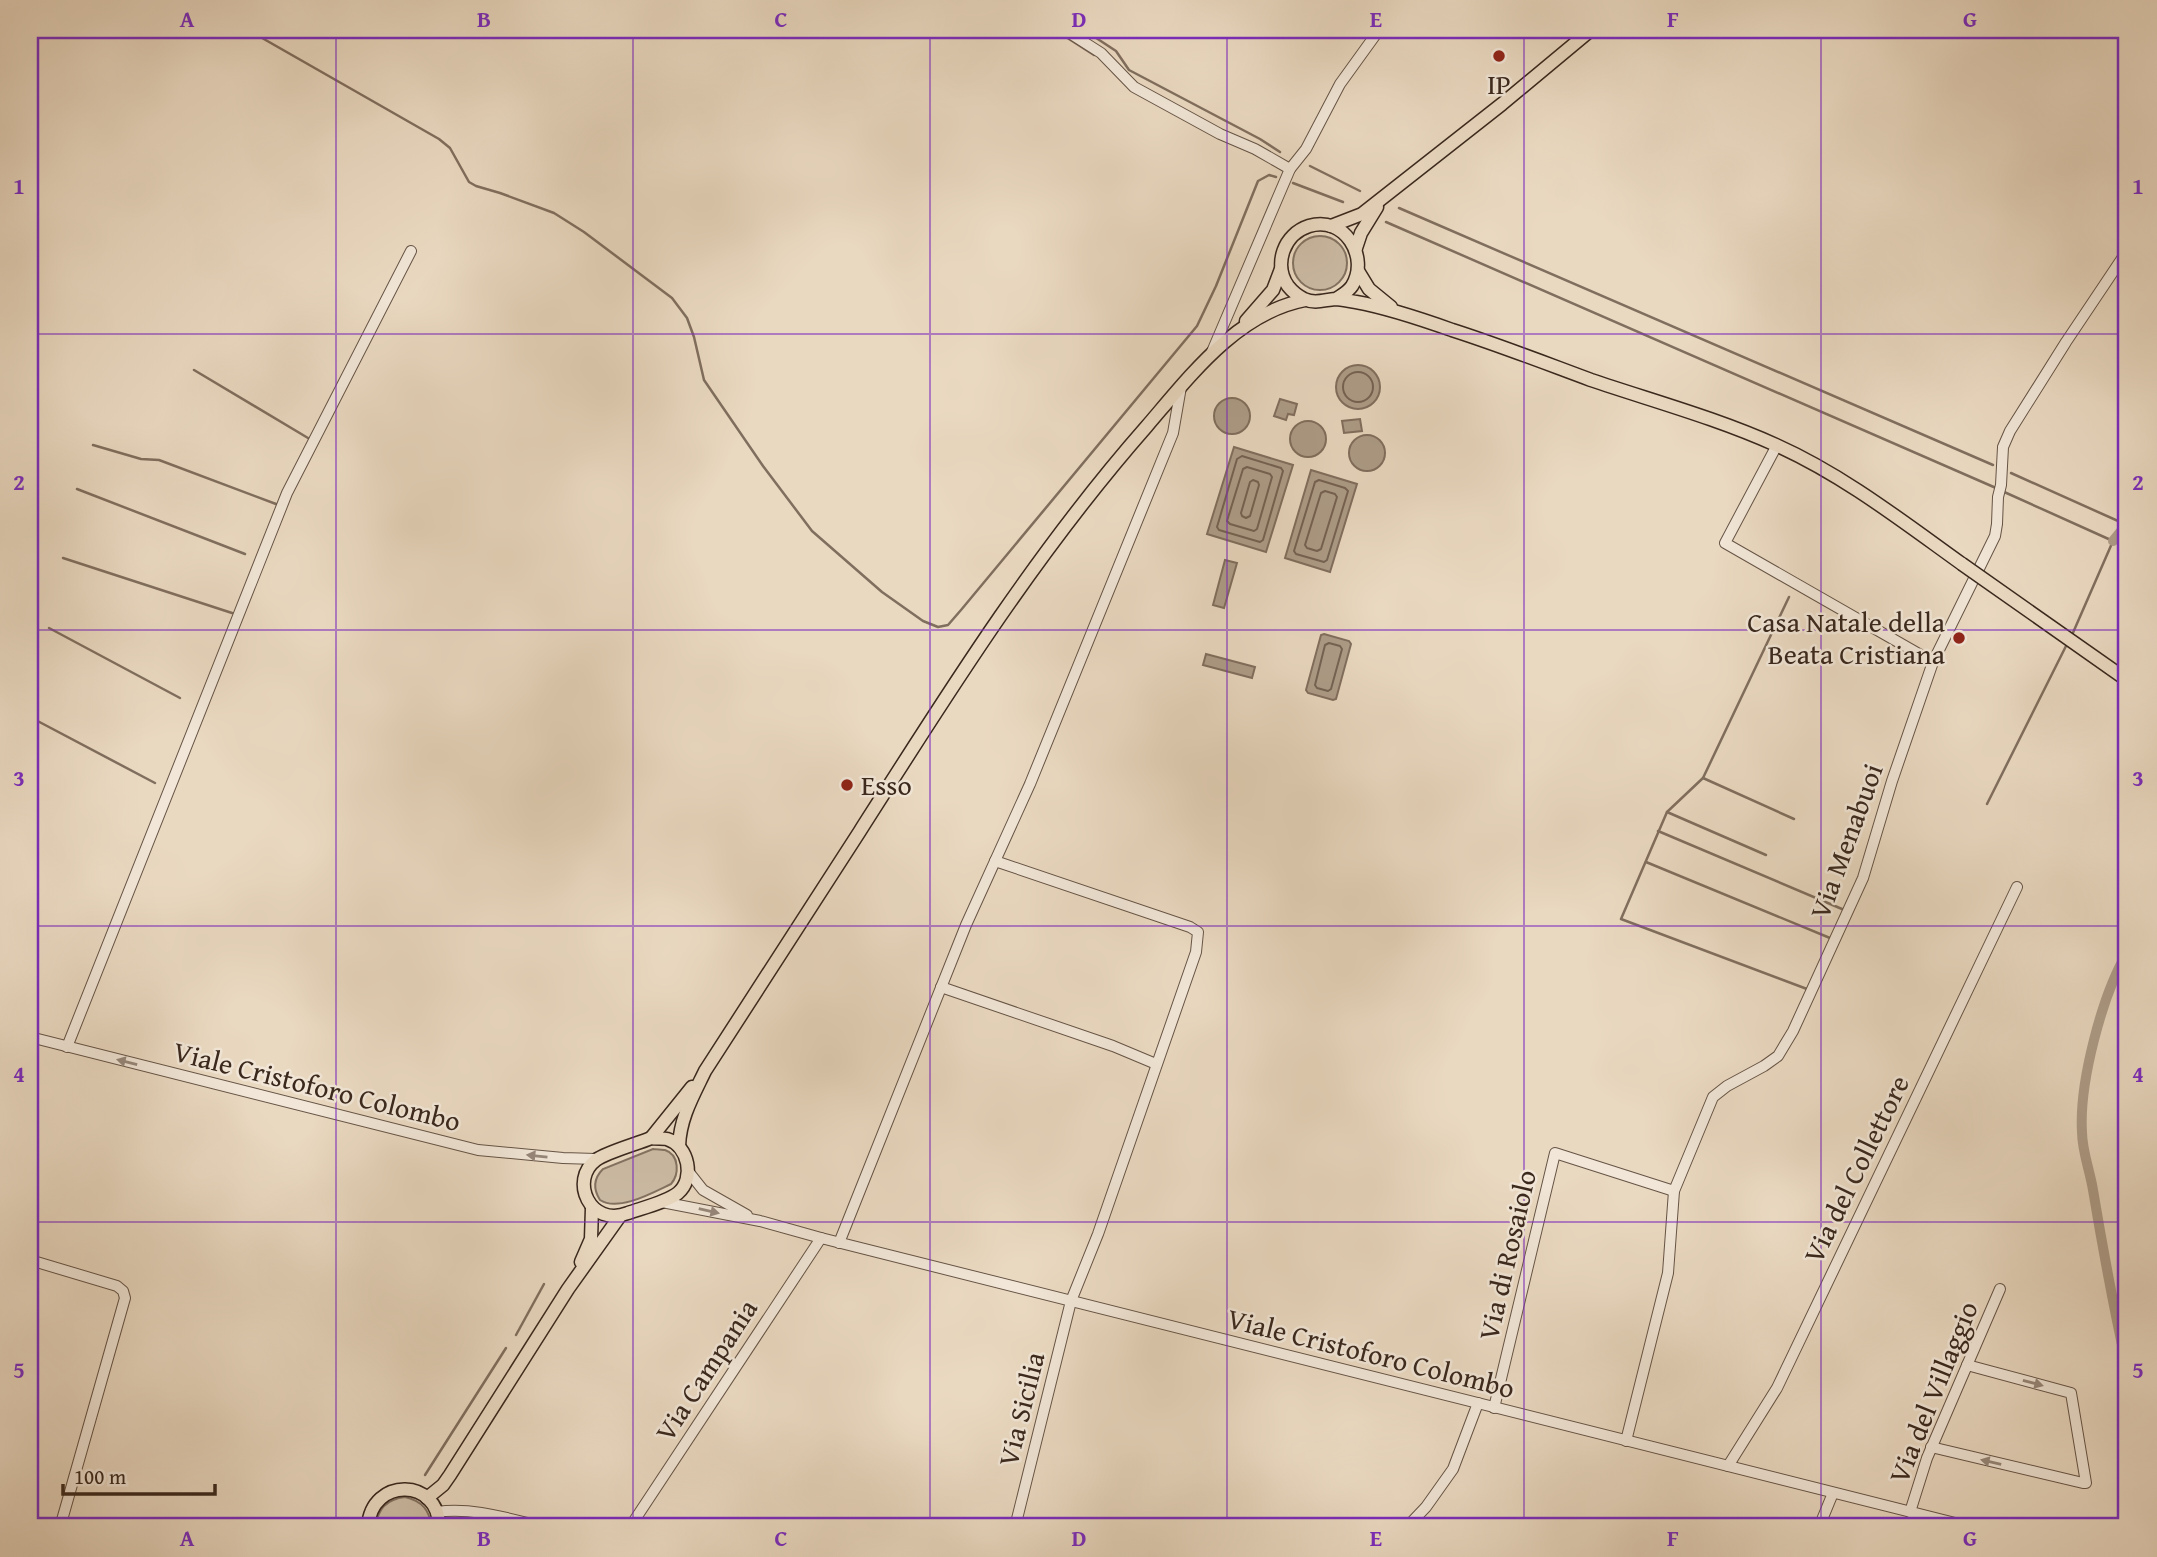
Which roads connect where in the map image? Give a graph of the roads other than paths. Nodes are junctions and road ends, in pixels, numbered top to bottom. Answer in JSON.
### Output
{"nodes":[{"id":1,"x":1065,"y":30,"type":"edge"},
{"id":2,"x":1380,"y":30,"type":"edge"},
{"id":3,"x":1591,"y":30,"type":"edge"},
{"id":4,"x":1290,"y":169,"type":"junction"},
{"id":5,"x":1388,"y":194,"type":"junction"},
{"id":6,"x":1331,"y":226,"type":"junction"},
{"id":7,"x":1356,"y":248,"type":"junction"},
{"id":8,"x":411,"y":251,"type":"dead end"},
{"id":9,"x":2127,"y":251,"type":"edge"},
{"id":10,"x":1281,"y":269,"type":"junction"},
{"id":11,"x":1358,"y":271,"type":"junction"},
{"id":12,"x":1336,"y":299,"type":"junction"},
{"id":13,"x":1305,"y":300,"type":"junction"},
{"id":14,"x":1400,"y":313,"type":"junction"},
{"id":15,"x":1233,"y":336,"type":"junction"},
{"id":16,"x":1209,"y":357,"type":"junction"},
{"id":17,"x":1181,"y":387,"type":"junction"},
{"id":18,"x":1777,"y":445,"type":"junction"},
{"id":19,"x":1933,"y":662,"type":"junction"},
{"id":20,"x":2127,"y":680,"type":"edge"},
{"id":21,"x":995,"y":862,"type":"junction"},
{"id":22,"x":2017,"y":887,"type":"dead end"},
{"id":23,"x":941,"y":987,"type":"junction"},
{"id":24,"x":30,"y":1037,"type":"edge"},
{"id":25,"x":67,"y":1047,"type":"junction"},
{"id":26,"x":1156,"y":1064,"type":"junction"},
{"id":27,"x":705,"y":1071,"type":"junction"},
{"id":28,"x":651,"y":1138,"type":"junction"},
{"id":29,"x":679,"y":1146,"type":"junction"},
{"id":30,"x":596,"y":1159,"type":"junction"},
{"id":31,"x":688,"y":1171,"type":"junction"},
{"id":32,"x":1674,"y":1191,"type":"junction"},
{"id":33,"x":658,"y":1202,"type":"junction"},
{"id":34,"x":592,"y":1208,"type":"junction"},
{"id":35,"x":620,"y":1216,"type":"junction"},
{"id":36,"x":760,"y":1221,"type":"junction"},
{"id":37,"x":821,"y":1238,"type":"junction"},
{"id":38,"x":839,"y":1243,"type":"junction"},
{"id":39,"x":30,"y":1260,"type":"edge"},
{"id":40,"x":568,"y":1289,"type":"junction"},
{"id":41,"x":2000,"y":1289,"type":"dead end"},
{"id":42,"x":1072,"y":1301,"type":"junction"},
{"id":43,"x":1967,"y":1365,"type":"junction"},
{"id":44,"x":1478,"y":1403,"type":"junction"},
{"id":45,"x":1494,"y":1408,"type":"junction"},
{"id":46,"x":1626,"y":1441,"type":"junction"},
{"id":47,"x":1931,"y":1447,"type":"junction"},
{"id":48,"x":1728,"y":1466,"type":"junction"},
{"id":49,"x":1833,"y":1493,"type":"junction"},
{"id":50,"x":427,"y":1498,"type":"junction"},
{"id":51,"x":437,"y":1512,"type":"junction"},
{"id":52,"x":1910,"y":1512,"type":"junction"},
{"id":53,"x":60,"y":1527,"type":"edge"},
{"id":54,"x":368,"y":1527,"type":"edge"},
{"id":55,"x":439,"y":1527,"type":"edge"},
{"id":56,"x":544,"y":1527,"type":"edge"},
{"id":57,"x":630,"y":1527,"type":"edge"},
{"id":58,"x":1016,"y":1527,"type":"edge"},
{"id":59,"x":1407,"y":1527,"type":"edge"},
{"id":60,"x":1819,"y":1527,"type":"edge"},
{"id":61,"x":1971,"y":1527,"type":"edge"}],
"edges":[{"from":1,"to":4,"type":"street"},
{"from":2,"to":4,"type":"street"},
{"from":3,"to":5,"type":"main road"},
{"from":4,"to":16,"type":"street"},
{"from":5,"to":6,"type":"main road"},
{"from":5,"to":7,"type":"main road"},
{"from":6,"to":7,"type":"main road"},
{"from":6,"to":10,"type":"main road"},
{"from":7,"to":11,"type":"main road"},
{"from":8,"to":25,"type":"street"},
{"from":9,"to":19,"type":"street","name":"Via Menabuoi"},
{"from":10,"to":13,"type":"main road"},
{"from":10,"to":15,"type":"main road"},
{"from":11,"to":12,"type":"main road"},
{"from":11,"to":14,"type":"main road"},
{"from":12,"to":13,"type":"main road"},
{"from":12,"to":14,"type":"main road"},
{"from":13,"to":15,"type":"main road"},
{"from":14,"to":18,"type":"main road"},
{"from":15,"to":16,"type":"main road"},
{"from":16,"to":17,"type":"main road"},
{"from":17,"to":21,"type":"street"},
{"from":17,"to":27,"type":"main road"},
{"from":18,"to":19,"type":"street"},
{"from":18,"to":20,"type":"main road","bridge":true},
{"from":19,"to":32,"type":"street","name":"Via Menabuoi"},
{"from":21,"to":23,"type":"street"},
{"from":21,"to":26,"type":"street","name":"Via Sicilia"},
{"from":22,"to":48,"type":"street","name":"Via del Collettore"},
{"from":23,"to":26,"type":"street"},
{"from":23,"to":38,"type":"street"},
{"from":24,"to":25,"type":"street","name":"Viale Cristoforo Colombo"},
{"from":30,"to":25,"type":"street","name":"Viale Cristoforo Colombo","one_way":true},
{"from":26,"to":42,"type":"street","name":"Via Sicilia"},
{"from":27,"to":28,"type":"main road"},
{"from":27,"to":29,"type":"main road"},
{"from":28,"to":29,"type":"main road"},
{"from":28,"to":30,"type":"main road"},
{"from":29,"to":31,"type":"main road"},
{"from":30,"to":34,"type":"main road"},
{"from":31,"to":33,"type":"main road"},
{"from":31,"to":36,"type":"street","name":"Viale Cristoforo Colombo"},
{"from":32,"to":45,"type":"street","name":"Via di Rosaiolo"},
{"from":32,"to":46,"type":"street","name":"Via Menabuoi"},
{"from":33,"to":35,"type":"main road"},
{"from":33,"to":36,"type":"street","name":"Viale Cristoforo Colombo","one_way":true},
{"from":34,"to":35,"type":"main road"},
{"from":34,"to":40,"type":"main road"},
{"from":35,"to":40,"type":"main road"},
{"from":36,"to":37,"type":"street","name":"Viale Cristoforo Colombo"},
{"from":37,"to":38,"type":"street","name":"Viale Cristoforo Colombo"},
{"from":37,"to":57,"type":"street","name":"Via Campania"},
{"from":38,"to":42,"type":"street","name":"Viale Cristoforo Colombo"},
{"from":39,"to":53,"type":"street"},
{"from":40,"to":50,"type":"main road"},
{"from":41,"to":43,"type":"street","name":"Via del Villaggio"},
{"from":42,"to":44,"type":"street","name":"Viale Cristoforo Colombo"},
{"from":42,"to":58,"type":"street","name":"Via Sicilia"},
{"from":43,"to":47,"type":"street","name":"Via del Villaggio"},
{"from":43,"to":47,"type":"street","one_way":true},
{"from":44,"to":45,"type":"street","name":"Viale Cristoforo Colombo"},
{"from":44,"to":59,"type":"street"},
{"from":45,"to":46,"type":"street","name":"Viale Cristoforo Colombo"},
{"from":46,"to":48,"type":"street","name":"Viale Cristoforo Colombo"},
{"from":47,"to":52,"type":"street","name":"Via del Villaggio"},
{"from":48,"to":49,"type":"street","name":"Viale Cristoforo Colombo"},
{"from":49,"to":52,"type":"street","name":"Viale Cristoforo Colombo"},
{"from":49,"to":60,"type":"street"},
{"from":50,"to":51,"type":"main road"},
{"from":50,"to":54,"type":"main road"},
{"from":51,"to":55,"type":"main road"},
{"from":51,"to":56,"type":"street"},
{"from":52,"to":61,"type":"street","name":"Viale Cristoforo Colombo"}]}
